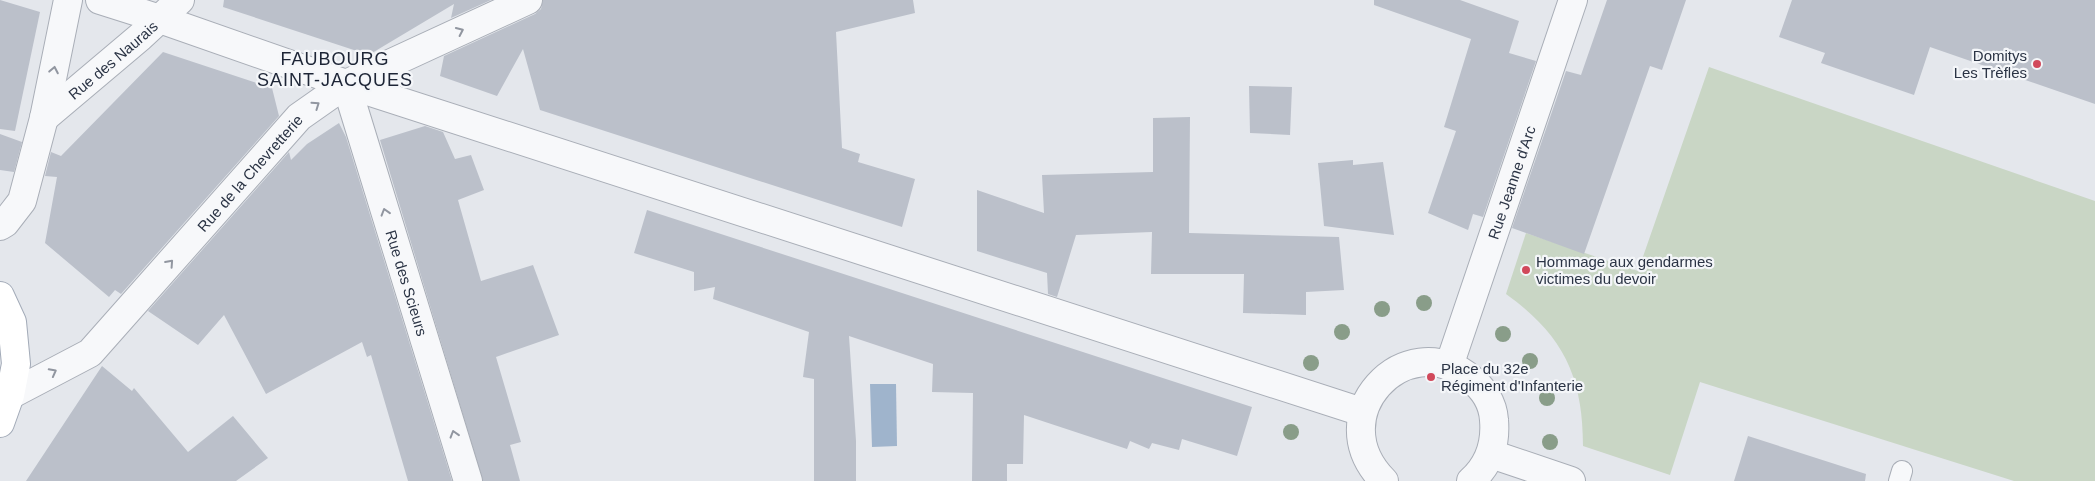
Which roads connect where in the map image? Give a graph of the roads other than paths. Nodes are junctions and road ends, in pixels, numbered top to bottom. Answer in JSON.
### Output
{"nodes":[{"id":1,"x":68,"y":0,"type":"edge"},
{"id":2,"x":100,"y":0,"type":"edge"},
{"id":3,"x":180,"y":0,"type":"edge"},
{"id":4,"x":528,"y":0,"type":"edge"},
{"id":5,"x":1573,"y":0,"type":"edge"},
{"id":6,"x":160,"y":19,"type":"junction"},
{"id":7,"x":346,"y":84,"type":"junction"},
{"id":8,"x":44,"y":118,"type":"junction"},
{"id":9,"x":0,"y":226,"type":"edge"},
{"id":10,"x":0,"y":296,"type":"edge"},
{"id":11,"x":1449,"y":366,"type":"junction"},
{"id":12,"x":10,"y":395,"type":"junction"},
{"id":13,"x":1362,"y":412,"type":"junction"},
{"id":14,"x":0,"y":423,"type":"edge"},
{"id":15,"x":1490,"y":454,"type":"junction"},
{"id":16,"x":468,"y":481,"type":"edge"},
{"id":17,"x":1384,"y":481,"type":"edge"},
{"id":18,"x":1471,"y":481,"type":"edge"},
{"id":19,"x":1571,"y":481,"type":"edge"}],
"edges":[{"from":8,"to":1,"type":"street","one_way":true},
{"from":2,"to":6,"type":"street"},
{"from":3,"to":6,"type":"street","name":"Rue des Naurais"},
{"from":7,"to":4,"type":"street","name":"Rue de la Chevretterie","one_way":true},
{"from":5,"to":11,"type":"street","name":"Rue Jeanne d'Arc"},
{"from":6,"to":7,"type":"street"},
{"from":6,"to":8,"type":"street","name":"Rue des Naurais"},
{"from":12,"to":7,"type":"street","name":"Rue de la Chevretterie","one_way":true},
{"from":7,"to":13,"type":"street"},
{"from":16,"to":7,"type":"street","name":"Rue des Scieurs","one_way":true},
{"from":8,"to":9,"type":"street"},
{"from":10,"to":12,"type":"main road"},
{"from":11,"to":13,"type":"street"},
{"from":11,"to":15,"type":"street"},
{"from":12,"to":14,"type":"main road"},
{"from":13,"to":17,"type":"street"},
{"from":15,"to":18,"type":"street"},
{"from":15,"to":19,"type":"street"}]}
